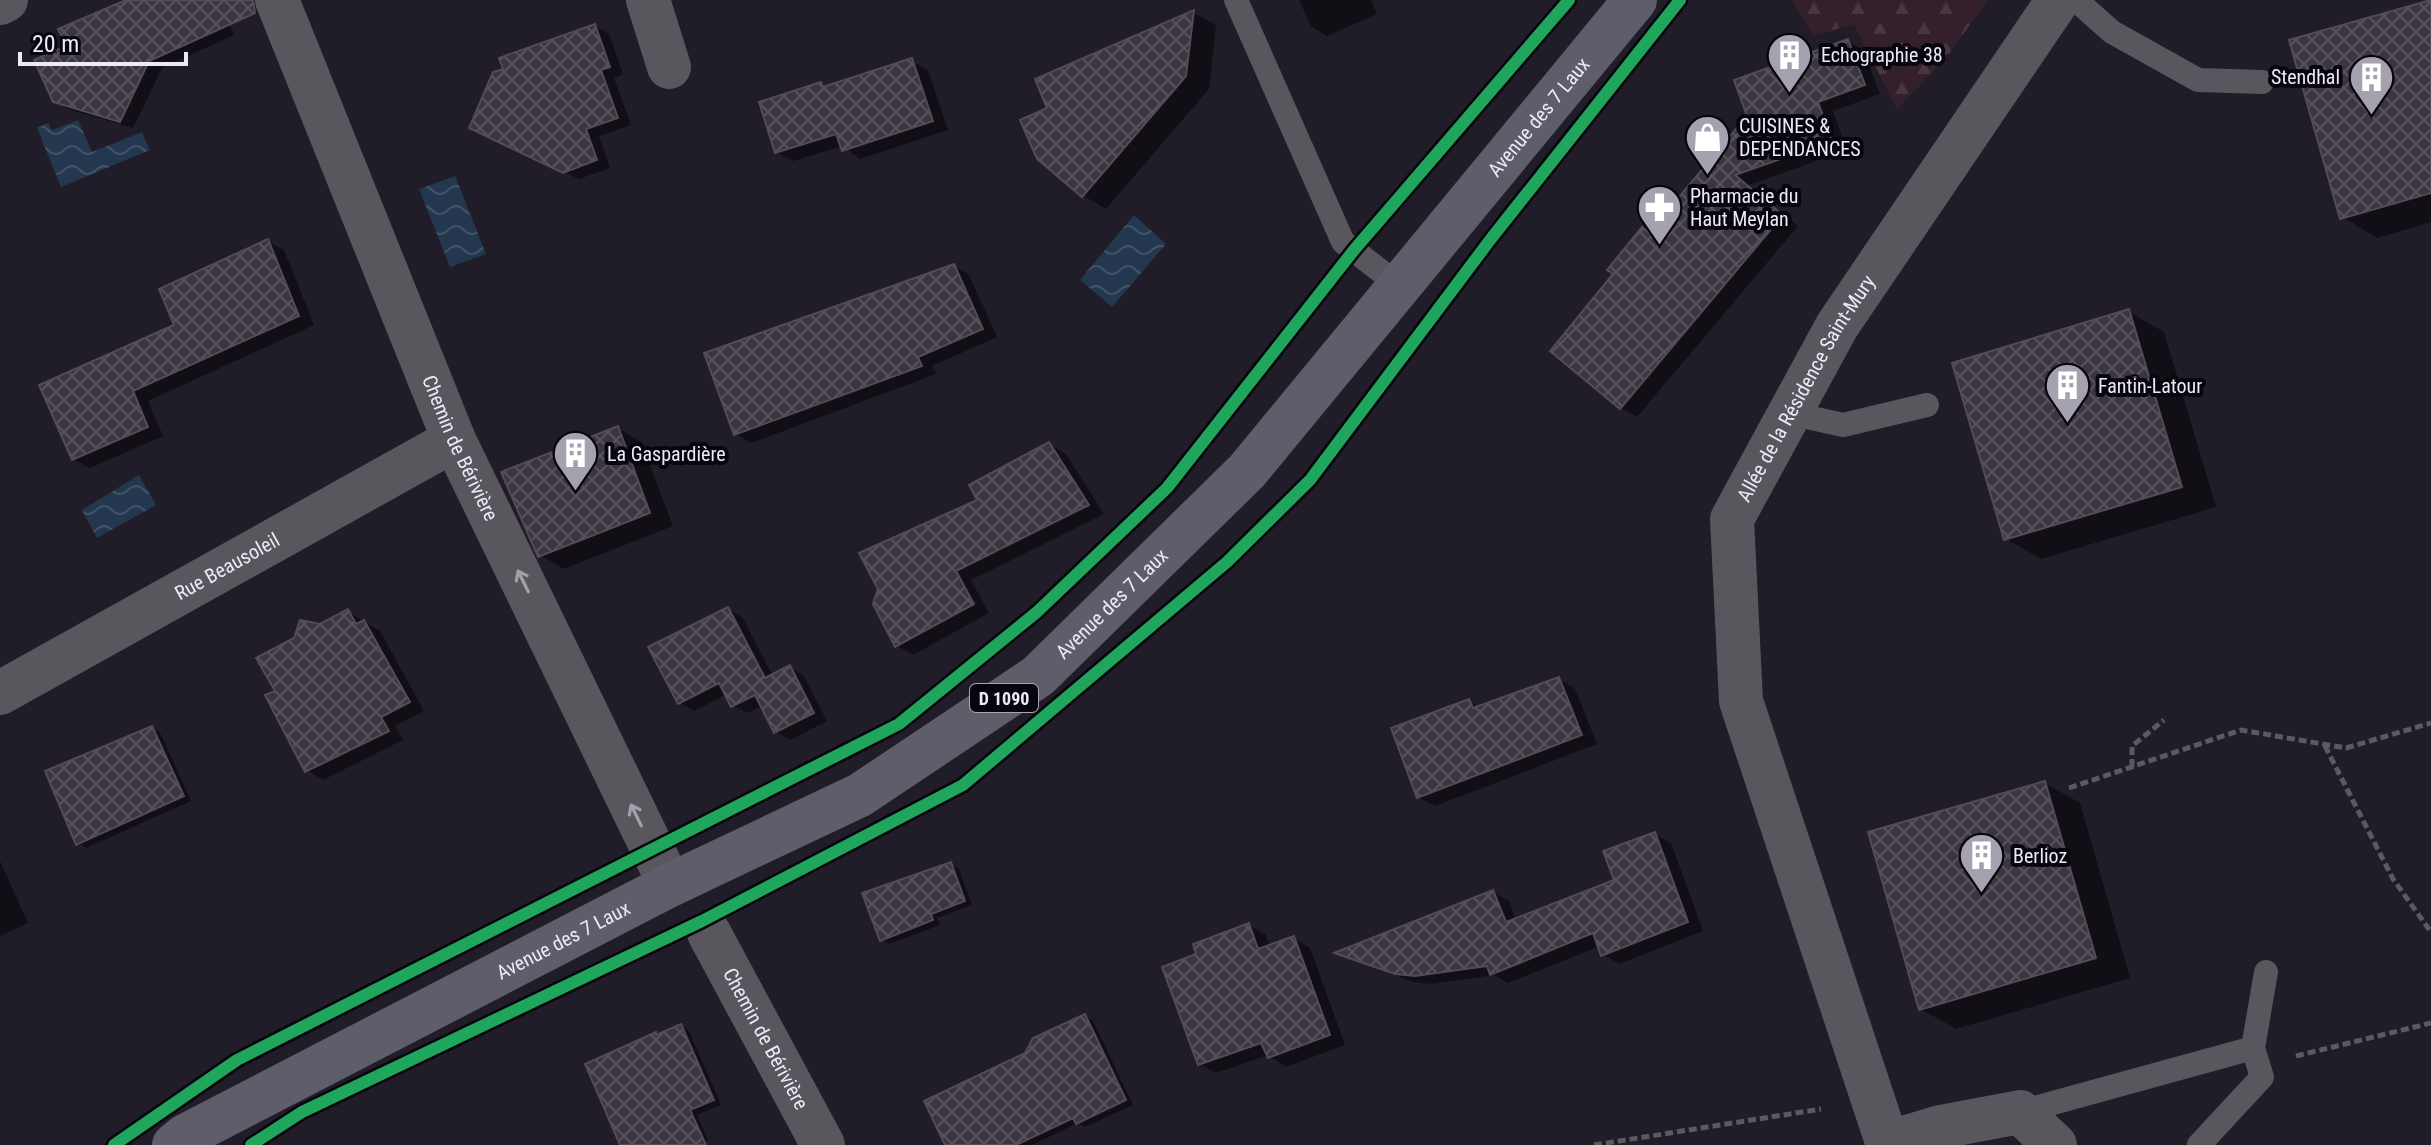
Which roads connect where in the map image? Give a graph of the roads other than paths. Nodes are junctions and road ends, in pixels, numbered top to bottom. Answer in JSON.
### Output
{"nodes":[{"id":1,"x":6,"y":0,"type":"edge"},
{"id":2,"x":277,"y":0,"type":"edge"},
{"id":3,"x":648,"y":0,"type":"edge"},
{"id":4,"x":1236,"y":0,"type":"edge"},
{"id":5,"x":1635,"y":0,"type":"edge"},
{"id":6,"x":2058,"y":0,"type":"edge"},
{"id":7,"x":2076,"y":0,"type":"edge"},
{"id":8,"x":0,"y":3,"type":"edge"},
{"id":9,"x":669,"y":67,"type":"dead end"},
{"id":10,"x":2262,"y":82,"type":"dead end"},
{"id":11,"x":1400,"y":286,"type":"junction"},
{"id":12,"x":1927,"y":405,"type":"dead end"},
{"id":13,"x":1789,"y":413,"type":"junction"},
{"id":14,"x":454,"y":440,"type":"junction"},
{"id":15,"x":0,"y":693,"type":"edge"},
{"id":16,"x":670,"y":885,"type":"junction"},
{"id":17,"x":709,"y":933,"type":"dead end"},
{"id":18,"x":2266,"y":972,"type":"dead end"},
{"id":19,"x":2253,"y":1048,"type":"junction"},
{"id":20,"x":2020,"y":1112,"type":"junction"},
{"id":21,"x":1888,"y":1144,"type":"edge"},
{"id":22,"x":174,"y":1145,"type":"edge"},
{"id":23,"x":823,"y":1145,"type":"edge"},
{"id":24,"x":2055,"y":1145,"type":"edge"},
{"id":25,"x":2199,"y":1145,"type":"edge"}],
"edges":[{"from":1,"to":8,"type":"street"},
{"from":2,"to":14,"type":"street","name":"Chemin de Bérivière"},
{"from":3,"to":9,"type":"street"},
{"from":4,"to":11,"type":"lane"},
{"from":5,"to":11,"type":"main road","name":"Avenue des 7 Laux","number":"D 1090"},
{"from":6,"to":13,"type":"street","name":"Allée de la Résidence Saint-Mury"},
{"from":7,"to":10,"type":"lane"},
{"from":11,"to":16,"type":"main road","name":"Avenue des 7 Laux","number":"D 1090"},
{"from":12,"to":13,"type":"lane"},
{"from":13,"to":21,"type":"street","name":"Allée de la Résidence Saint-Mury"},
{"from":14,"to":15,"type":"street","name":"Rue Beausoleil"},
{"from":16,"to":14,"type":"street","name":"Chemin de Bérivière","one_way":true},
{"from":16,"to":22,"type":"main road","name":"Avenue des 7 Laux","number":"D 1090"},
{"from":17,"to":23,"type":"street","name":"Chemin de Bérivière"},
{"from":18,"to":19,"type":"lane"},
{"from":19,"to":20,"type":"lane"},
{"from":19,"to":25,"type":"lane"},
{"from":20,"to":21,"type":"street","name":"Allée de la Résidence Saint-Mury"},
{"from":20,"to":24,"type":"street"}]}
